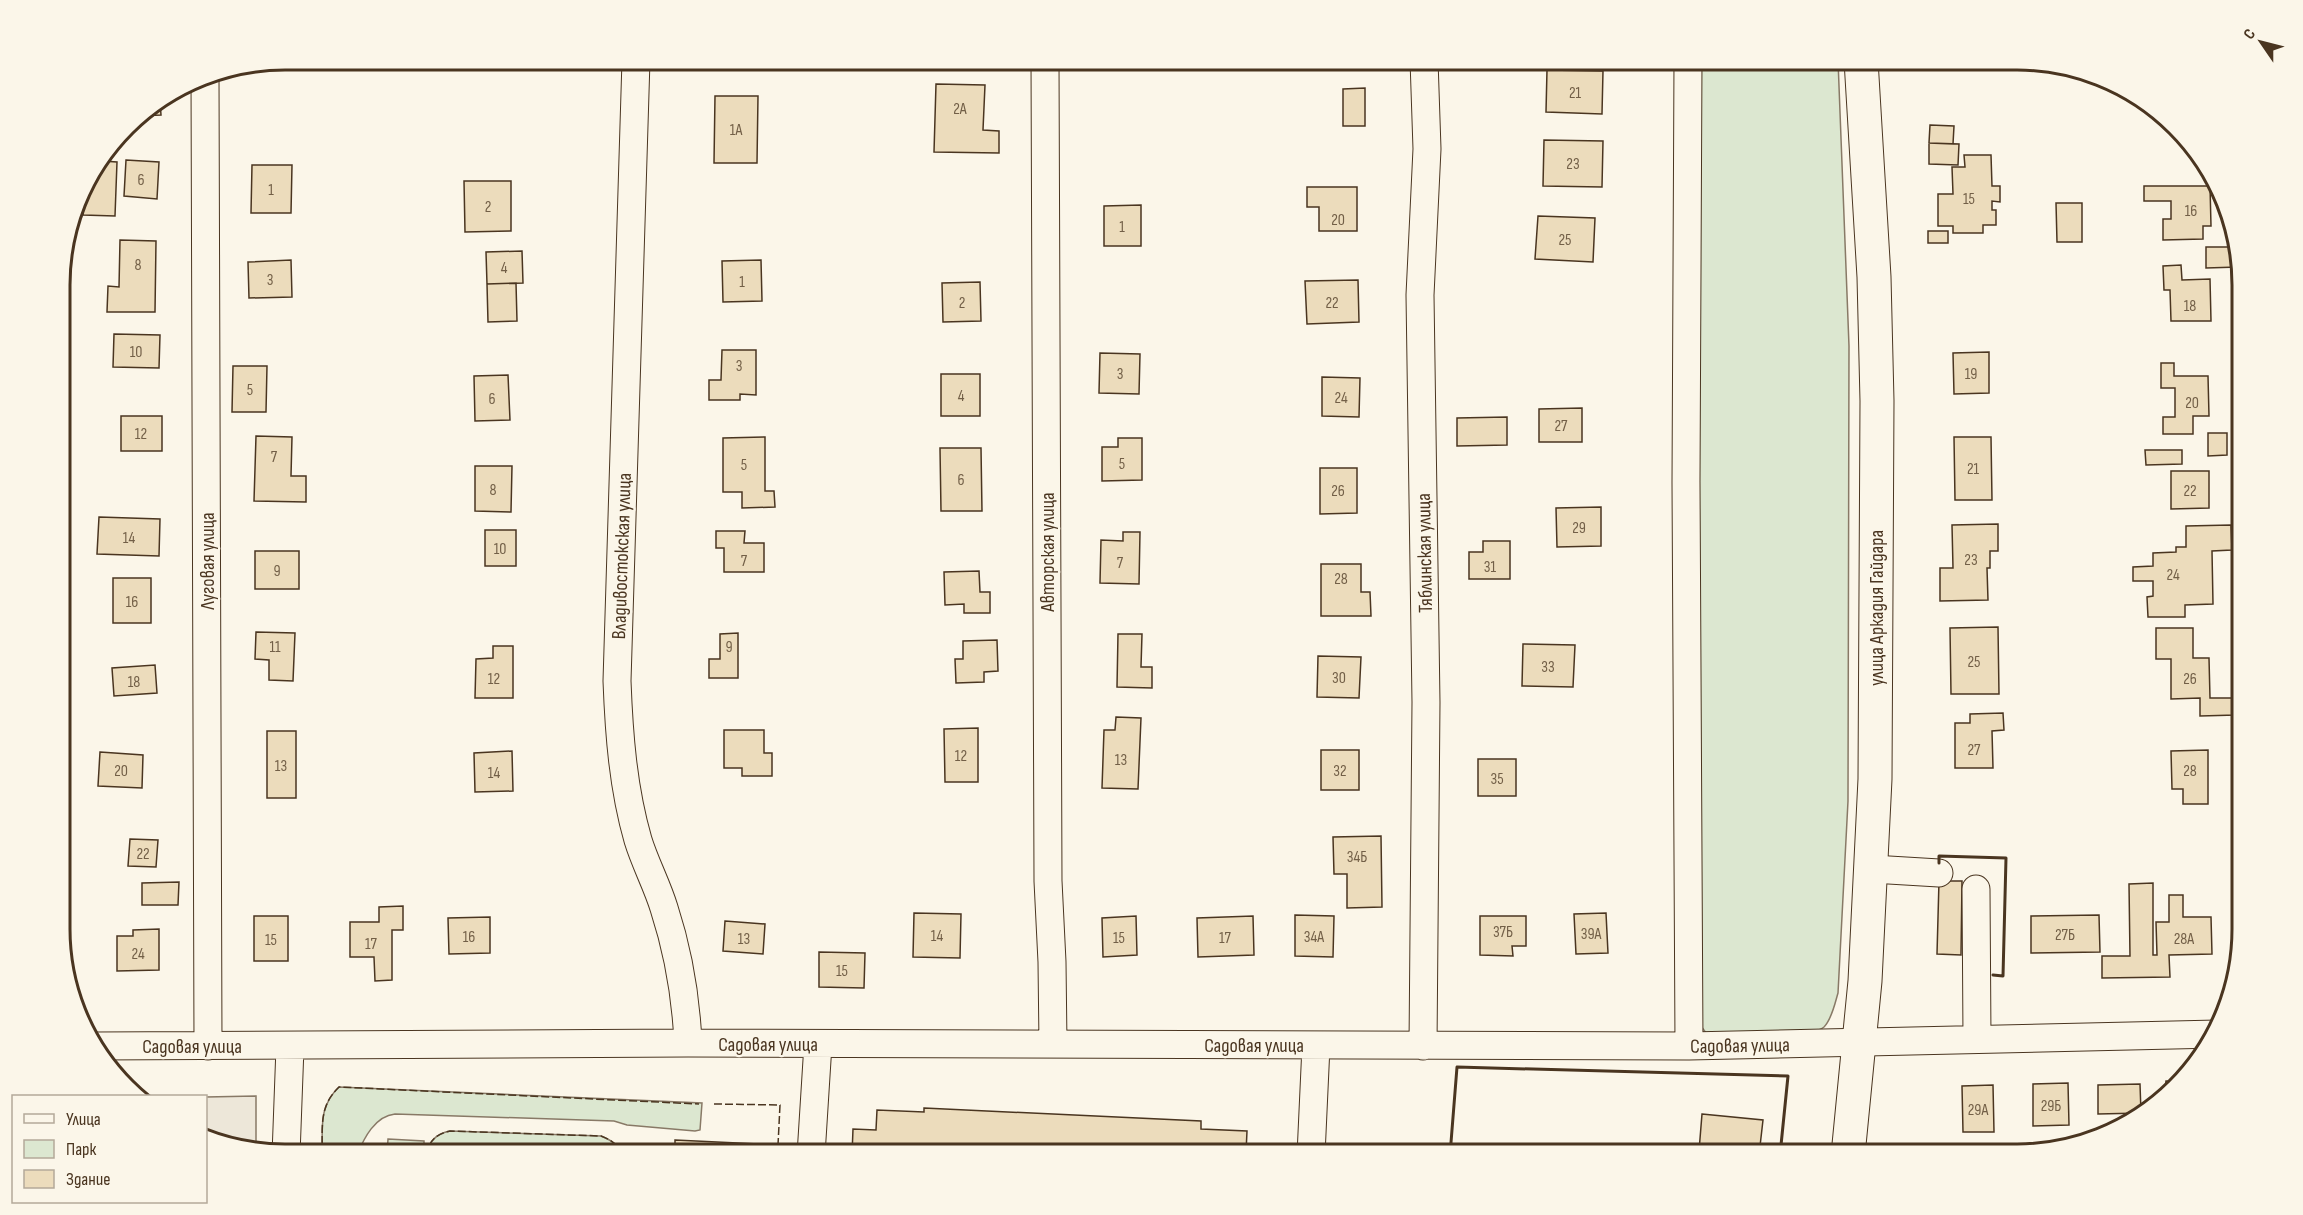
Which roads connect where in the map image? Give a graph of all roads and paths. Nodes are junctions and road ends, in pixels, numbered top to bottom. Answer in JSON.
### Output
{"nodes":[{"id":1,"x":636,"y":70,"type":"edge"},
{"id":2,"x":1045,"y":70,"type":"edge"},
{"id":3,"x":1424,"y":70,"type":"edge"},
{"id":4,"x":1688,"y":70,"type":"edge"},
{"id":5,"x":1863,"y":70,"type":"edge"},
{"id":6,"x":205,"y":86,"type":"edge"},
{"id":7,"x":1872,"y":869,"type":"junction"},
{"id":8,"x":1939,"y":873,"type":"dead end"},
{"id":9,"x":1976,"y":889,"type":"dead end"},
{"id":10,"x":2205,"y":1034,"type":"edge"},
{"id":11,"x":1977,"y":1039,"type":"junction"},
{"id":12,"x":1861,"y":1042,"type":"junction"},
{"id":13,"x":688,"y":1043,"type":"junction"},
{"id":14,"x":818,"y":1044,"type":"junction"},
{"id":15,"x":1053,"y":1044,"type":"junction"},
{"id":16,"x":105,"y":1046,"type":"edge"},
{"id":17,"x":208,"y":1046,"type":"junction"},
{"id":18,"x":1316,"y":1046,"type":"junction"},
{"id":19,"x":1423,"y":1046,"type":"junction"},
{"id":20,"x":1689,"y":1046,"type":"junction"},
{"id":21,"x":290,"y":1047,"type":"junction"},
{"id":22,"x":286,"y":1144,"type":"edge"},
{"id":23,"x":812,"y":1144,"type":"edge"},
{"id":24,"x":1312,"y":1144,"type":"edge"},
{"id":25,"x":1849,"y":1144,"type":"edge"}],
"edges":[{"from":1,"to":13,"type":"street","name":"Владивостокская улица"},
{"from":2,"to":15,"type":"street","name":"Авторская улица"},
{"from":3,"to":19,"type":"street","name":"Тяблинская улица"},
{"from":4,"to":20,"type":"street"},
{"from":5,"to":7,"type":"main road","name":"улица Аркадия Гайдара"},
{"from":6,"to":17,"type":"street","name":"Луговая улица"},
{"from":7,"to":8,"type":"street"},
{"from":7,"to":12,"type":"main road","name":"улица Аркадия Гайдара"},
{"from":9,"to":11,"type":"street"},
{"from":10,"to":11,"type":"street","name":"Садовая улица"},
{"from":11,"to":12,"type":"street","name":"Садовая улица"},
{"from":12,"to":20,"type":"street","name":"Садовая улица"},
{"from":12,"to":25,"type":"main road","name":"улица Аркадия Гайдара"},
{"from":13,"to":14,"type":"street","name":"Садовая улица"},
{"from":13,"to":21,"type":"street","name":"Садовая улица"},
{"from":14,"to":15,"type":"street","name":"Садовая улица"},
{"from":14,"to":23,"type":"street"},
{"from":15,"to":18,"type":"street","name":"Садовая улица"},
{"from":16,"to":17,"type":"street","name":"Садовая улица"},
{"from":17,"to":21,"type":"street","name":"Садовая улица"},
{"from":18,"to":19,"type":"street","name":"Садовая улица"},
{"from":18,"to":24,"type":"street"},
{"from":19,"to":20,"type":"street","name":"Садовая улица"},
{"from":21,"to":22,"type":"street"}]}
